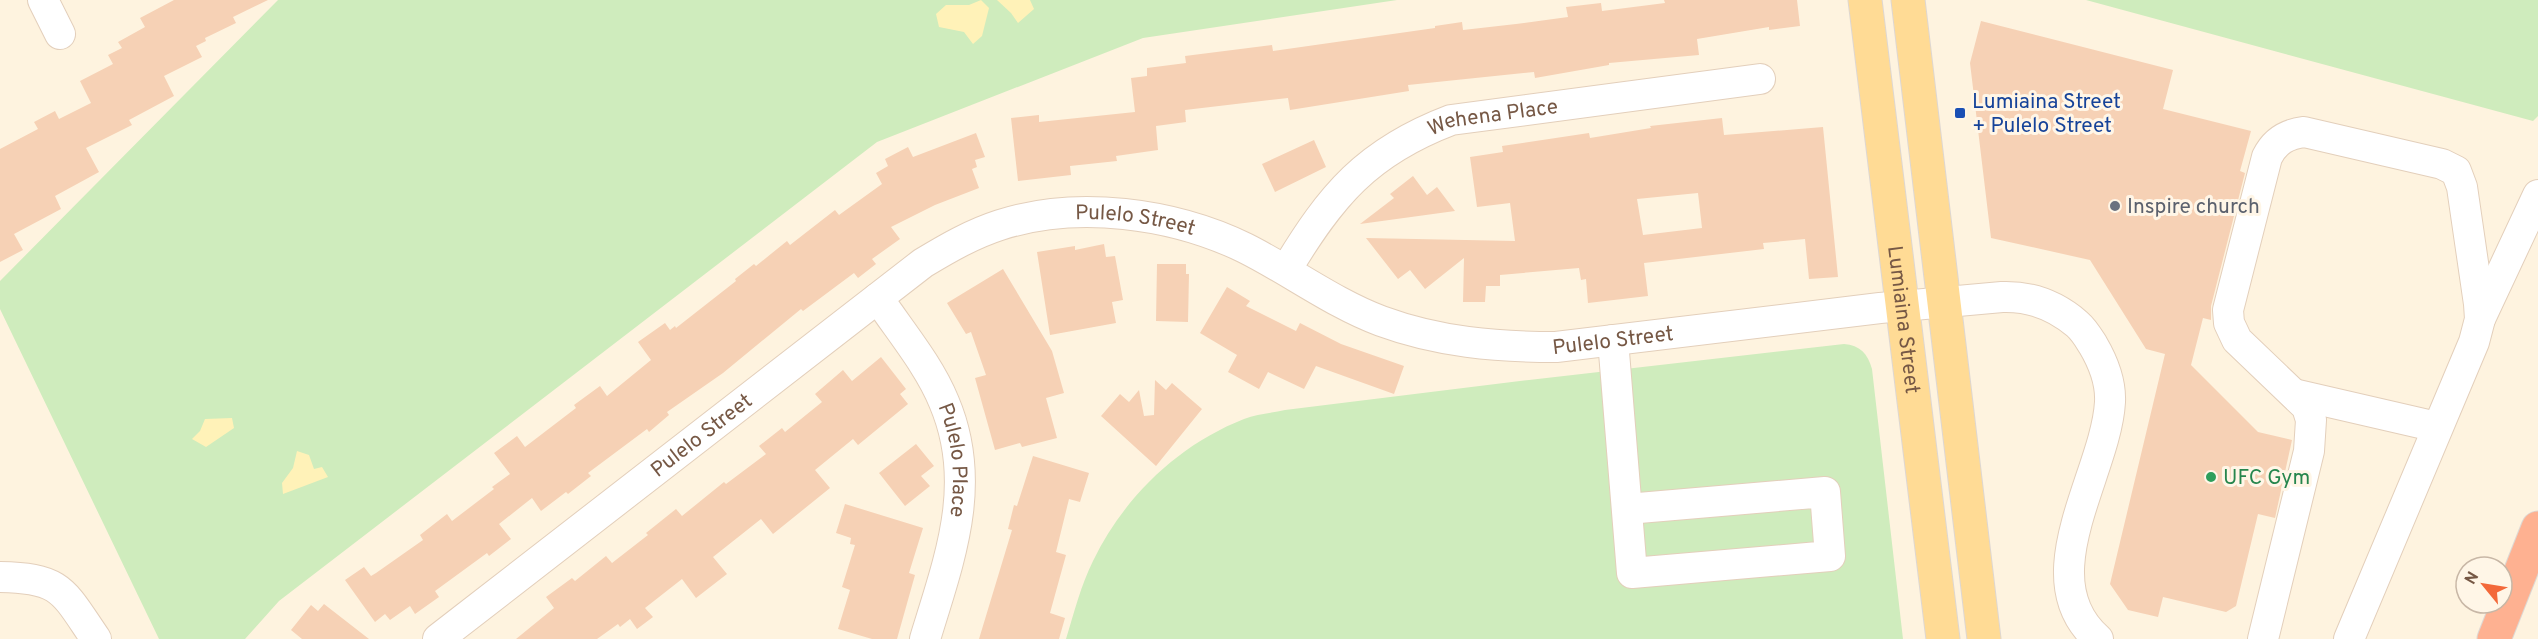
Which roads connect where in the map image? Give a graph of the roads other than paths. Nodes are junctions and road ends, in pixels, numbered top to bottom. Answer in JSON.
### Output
{"nodes":[{"id":1,"x":43,"y":0,"type":"edge"},
{"id":2,"x":1865,"y":0,"type":"edge"},
{"id":3,"x":1908,"y":0,"type":"edge"},
{"id":4,"x":60,"y":34,"type":"dead end"},
{"id":5,"x":1760,"y":79,"type":"dead end"},
{"id":6,"x":2538,"y":195,"type":"edge"},
{"id":7,"x":1286,"y":270,"type":"junction"},
{"id":8,"x":878,"y":298,"type":"junction"},
{"id":9,"x":1944,"y":302,"type":"junction"},
{"id":10,"x":1902,"y":306,"type":"junction"},
{"id":11,"x":2480,"y":319,"type":"junction"},
{"id":12,"x":1613,"y":340,"type":"junction"},
{"id":13,"x":2294,"y":394,"type":"junction"},
{"id":14,"x":2437,"y":427,"type":"junction"},
{"id":15,"x":1627,"y":509,"type":"junction"},
{"id":16,"x":2538,"y":528,"type":"edge"},
{"id":17,"x":0,"y":577,"type":"edge"},
{"id":18,"x":96,"y":639,"type":"edge"},
{"id":19,"x":438,"y":639,"type":"edge"},
{"id":20,"x":926,"y":639,"type":"edge"},
{"id":21,"x":1943,"y":639,"type":"edge"},
{"id":22,"x":1984,"y":639,"type":"edge"},
{"id":23,"x":2098,"y":639,"type":"edge"},
{"id":24,"x":2263,"y":639,"type":"edge"},
{"id":25,"x":2349,"y":639,"type":"edge"},
{"id":26,"x":2494,"y":639,"type":"edge"}],
"edges":[{"from":1,"to":4,"type":"street"},
{"from":2,"to":10,"type":"main road","name":"Lumiaina Street"},
{"from":3,"to":9,"type":"main road","name":"Lumiaina Street"},
{"from":5,"to":7,"type":"street","name":"Wehena Place"},
{"from":6,"to":11,"type":"street"},
{"from":7,"to":8,"type":"street","name":"Pulelo Street"},
{"from":7,"to":12,"type":"street","name":"Pulelo Street"},
{"from":8,"to":19,"type":"street","name":"Pulelo Street"},
{"from":8,"to":20,"type":"street","name":"Pulelo Place"},
{"from":9,"to":10,"type":"street","name":"Pulelo Street"},
{"from":9,"to":22,"type":"main road","name":"Lumiaina Street"},
{"from":9,"to":23,"type":"street","name":"Pulelo Street"},
{"from":10,"to":12,"type":"street","name":"Pulelo Street"},
{"from":10,"to":21,"type":"main road","name":"Lumiaina Street"},
{"from":11,"to":13,"type":"street"},
{"from":11,"to":14,"type":"street"},
{"from":12,"to":15,"type":"street"},
{"from":13,"to":14,"type":"street"},
{"from":13,"to":24,"type":"street"},
{"from":14,"to":25,"type":"street"},
{"from":15,"to":15,"type":"street"},
{"from":16,"to":26,"type":"highway"},
{"from":17,"to":18,"type":"street"}]}
